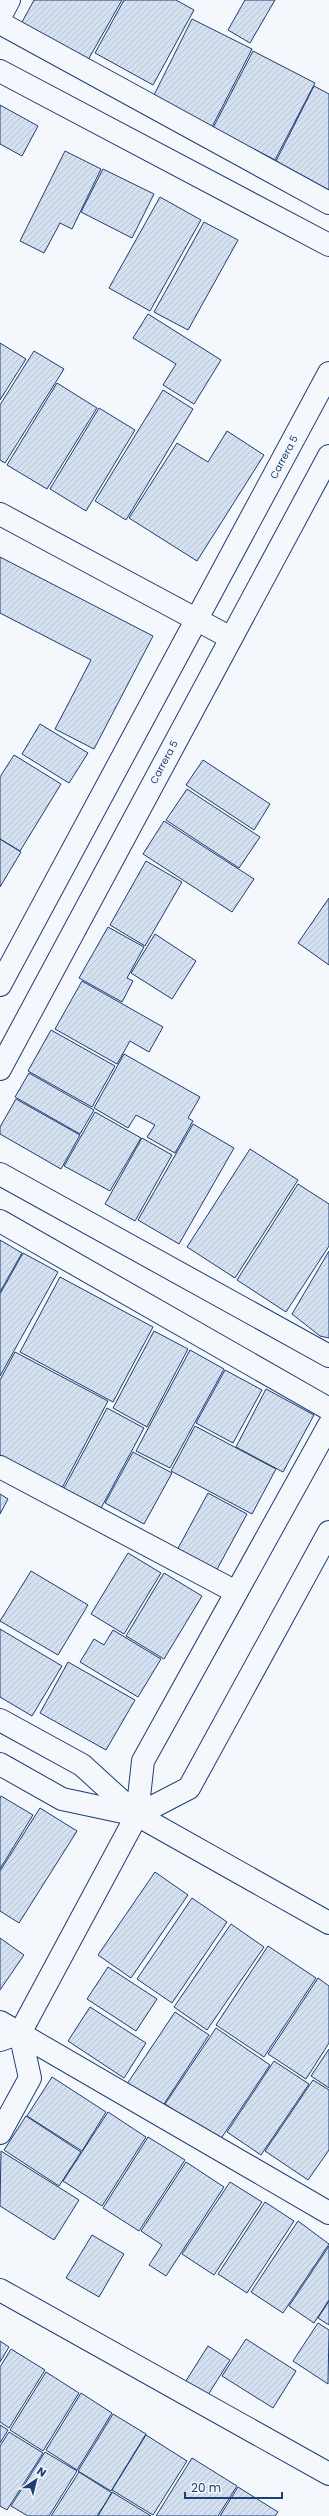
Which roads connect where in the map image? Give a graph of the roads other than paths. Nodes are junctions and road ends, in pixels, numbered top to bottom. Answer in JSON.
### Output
{"nodes":[{"id":1,"x":9,"y":0,"type":"edge"},
{"id":2,"x":0,"y":17,"type":"edge"},
{"id":3,"x":0,"y":23,"type":"edge"},
{"id":4,"x":0,"y":71,"type":"edge"},
{"id":5,"x":329,"y":203,"type":"edge"},
{"id":6,"x":329,"y":245,"type":"edge"},
{"id":7,"x":329,"y":373,"type":"edge"},
{"id":8,"x":329,"y":456,"type":"edge"},
{"id":9,"x":0,"y":514,"type":"edge"},
{"id":10,"x":196,"y":620,"type":"junction"},
{"id":11,"x":231,"y":638,"type":"junction"},
{"id":12,"x":0,"y":985,"type":"edge"},
{"id":13,"x":0,"y":1069,"type":"edge"},
{"id":14,"x":0,"y":1174,"type":"edge"},
{"id":15,"x":0,"y":1221,"type":"edge"},
{"id":16,"x":329,"y":1356,"type":"edge"},
{"id":17,"x":329,"y":1409,"type":"edge"},
{"id":18,"x":329,"y":1425,"type":"edge"},
{"id":19,"x":0,"y":1468,"type":"edge"},
{"id":20,"x":329,"y":1532,"type":"edge"},
{"id":21,"x":236,"y":1592,"type":"junction"},
{"id":22,"x":0,"y":1720,"type":"edge"},
{"id":23,"x":0,"y":1764,"type":"edge"},
{"id":24,"x":137,"y":1815,"type":"junction"},
{"id":25,"x":329,"y":1923,"type":"edge"},
{"id":26,"x":0,"y":2022,"type":"edge"},
{"id":27,"x":20,"y":2033,"type":"junction"},
{"id":28,"x":0,"y":2040,"type":"edge"},
{"id":29,"x":0,"y":2133,"type":"edge"},
{"id":30,"x":329,"y":2212,"type":"edge"},
{"id":31,"x":0,"y":2290,"type":"edge"},
{"id":32,"x":329,"y":2474,"type":"edge"}],
"edges":[{"from":1,"to":2,"type":"street"},
{"from":3,"to":5,"type":"street"},
{"from":4,"to":6,"type":"street"},
{"from":7,"to":10,"type":"street","name":"Carrera 5"},
{"from":8,"to":11,"type":"street","name":"Carrera 5"},
{"from":9,"to":10,"type":"street"},
{"from":10,"to":11,"type":"street"},
{"from":10,"to":12,"type":"street","name":"Carrera 5"},
{"from":11,"to":13,"type":"street","name":"Carrera 5"},
{"from":14,"to":16,"type":"street"},
{"from":15,"to":17,"type":"street"},
{"from":18,"to":21,"type":"street"},
{"from":19,"to":21,"type":"street"},
{"from":20,"to":24,"type":"street"},
{"from":21,"to":24,"type":"street"},
{"from":22,"to":24,"type":"street"},
{"from":23,"to":24,"type":"street"},
{"from":24,"to":25,"type":"street"},
{"from":24,"to":27,"type":"street"},
{"from":26,"to":27,"type":"street"},
{"from":27,"to":28,"type":"street"},
{"from":27,"to":29,"type":"street"},
{"from":27,"to":30,"type":"street"},
{"from":31,"to":32,"type":"street"}]}
